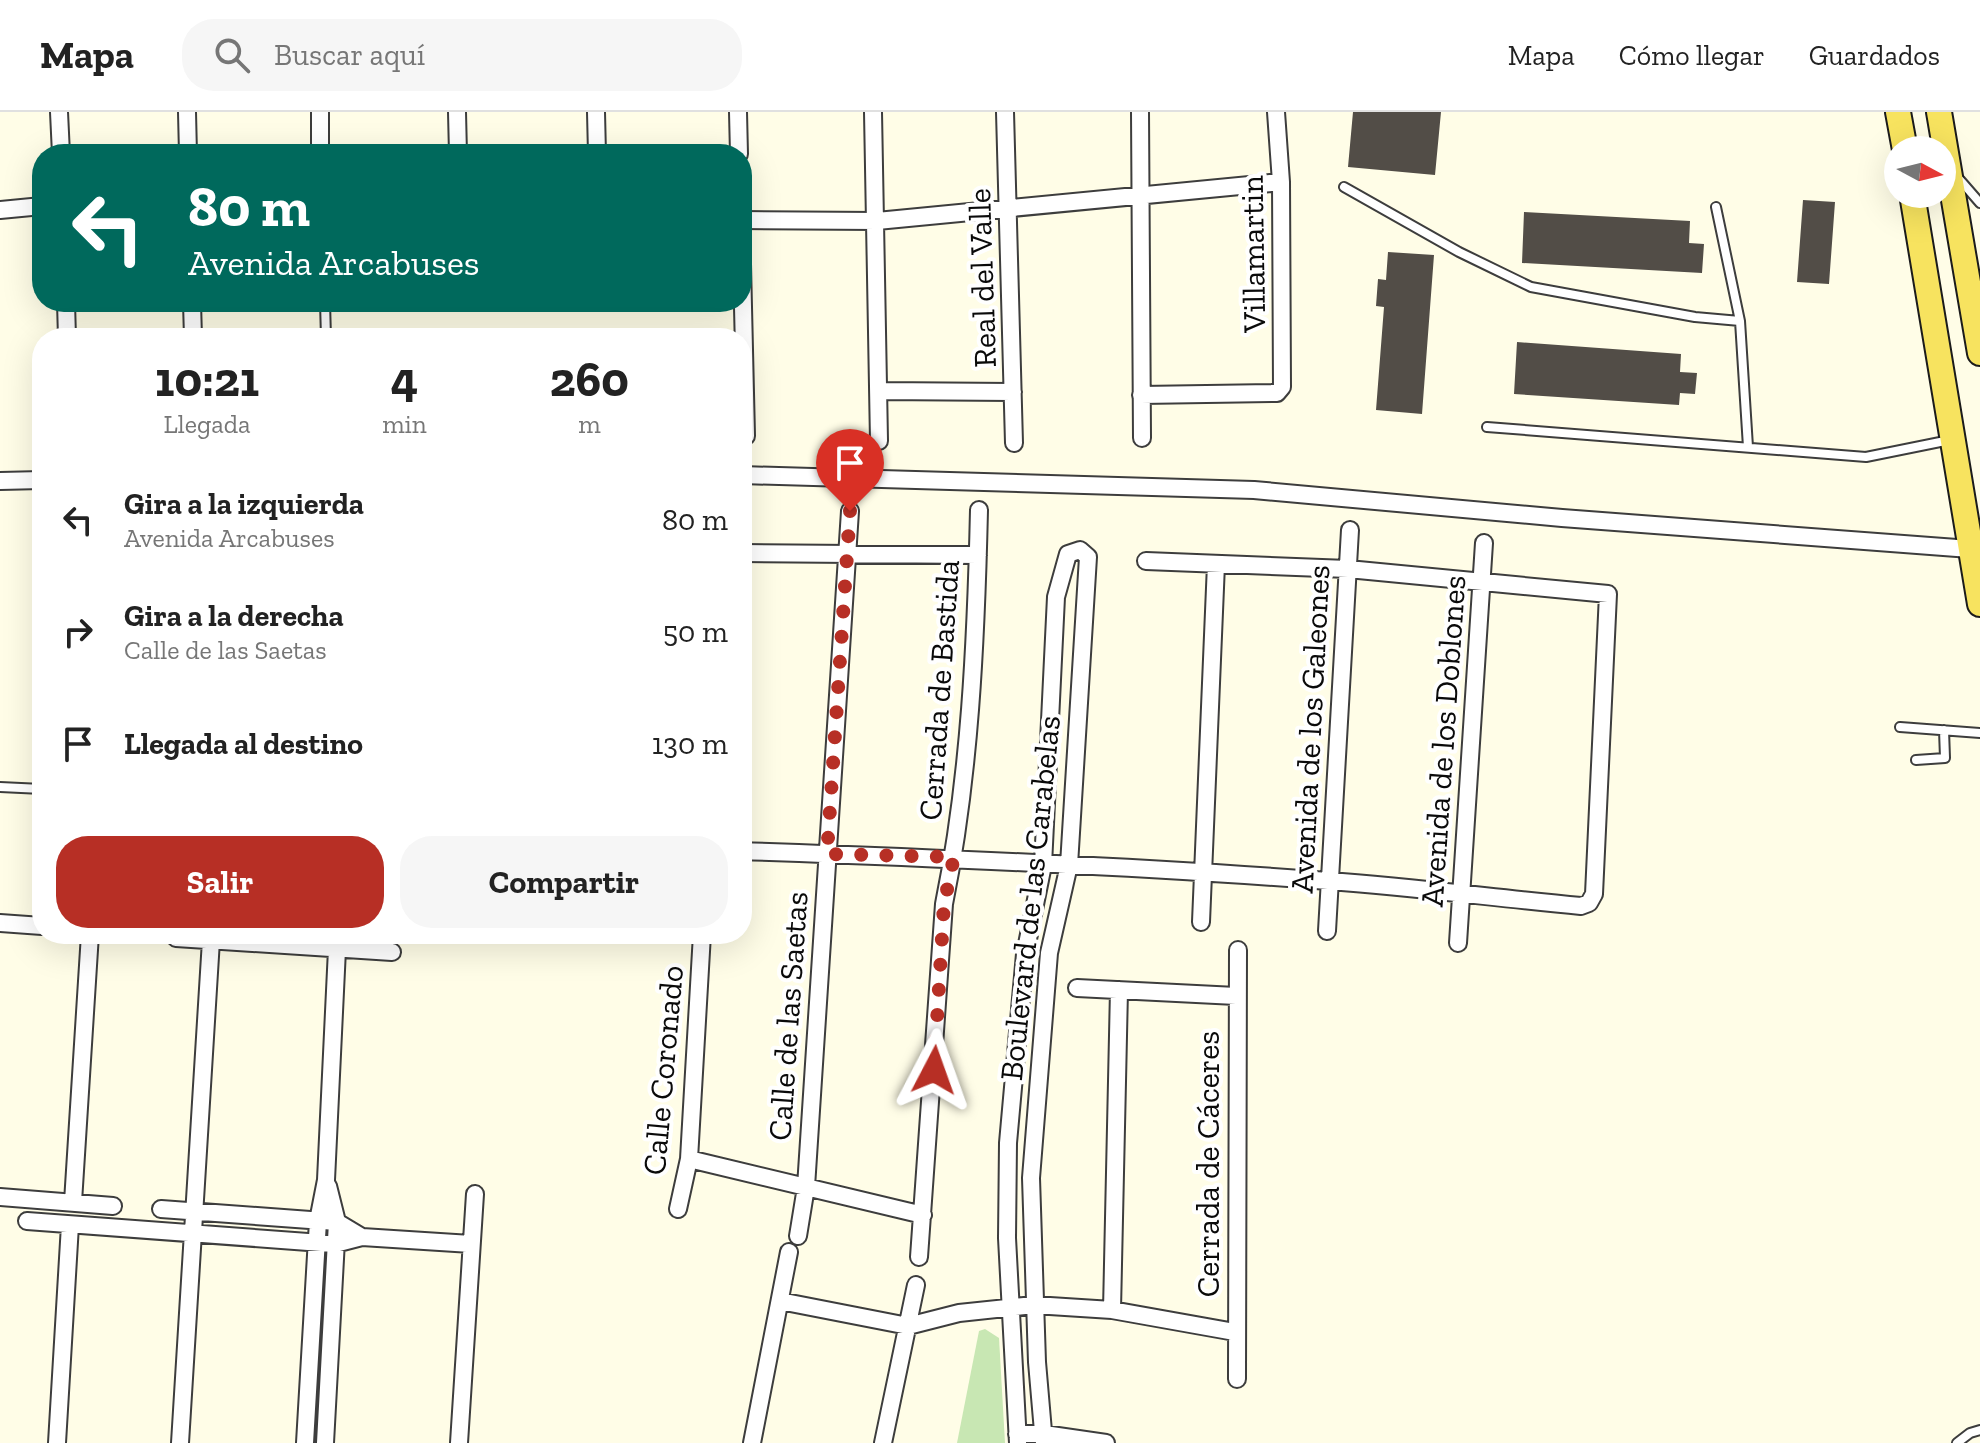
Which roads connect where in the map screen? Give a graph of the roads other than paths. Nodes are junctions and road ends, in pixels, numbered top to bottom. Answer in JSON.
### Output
{"nodes":[{"id":1,"x":59,"y":112,"type":"edge"},
{"id":2,"x":187,"y":112,"type":"edge"},
{"id":3,"x":320,"y":112,"type":"edge"},
{"id":4,"x":457,"y":112,"type":"edge"},
{"id":5,"x":596,"y":112,"type":"edge"},
{"id":6,"x":738,"y":112,"type":"edge"},
{"id":7,"x":873,"y":112,"type":"edge"},
{"id":8,"x":1005,"y":112,"type":"edge"},
{"id":9,"x":1140,"y":112,"type":"edge"},
{"id":10,"x":1276,"y":112,"type":"edge"},
{"id":11,"x":1898,"y":112,"type":"edge"},
{"id":12,"x":1939,"y":112,"type":"edge"},
{"id":13,"x":1902,"y":136,"type":"edge"},
{"id":14,"x":1943,"y":136,"type":"edge"},
{"id":15,"x":61,"y":144,"type":"edge"},
{"id":16,"x":188,"y":144,"type":"edge"},
{"id":17,"x":320,"y":144,"type":"edge"},
{"id":18,"x":458,"y":144,"type":"edge"},
{"id":19,"x":597,"y":144,"type":"edge"},
{"id":20,"x":739,"y":144,"type":"edge"},
{"id":21,"x":1956,"y":174,"type":"edge"},
{"id":22,"x":1281,"y":182,"type":"junction"},
{"id":23,"x":1344,"y":187,"type":"dead end"},
{"id":24,"x":1143,"y":195,"type":"junction"},
{"id":25,"x":1980,"y":203,"type":"edge"},
{"id":26,"x":32,"y":207,"type":"edge"},
{"id":27,"x":1716,"y":207,"type":"dead end"},
{"id":28,"x":1956,"y":207,"type":"edge"},
{"id":29,"x":1914,"y":208,"type":"edge"},
{"id":30,"x":0,"y":210,"type":"edge"},
{"id":31,"x":1008,"y":210,"type":"junction"},
{"id":32,"x":752,"y":220,"type":"edge"},
{"id":33,"x":877,"y":221,"type":"junction"},
{"id":34,"x":1740,"y":321,"type":"junction"},
{"id":35,"x":1980,"y":346,"type":"edge"},
{"id":36,"x":879,"y":391,"type":"junction"},
{"id":37,"x":1013,"y":392,"type":"junction"},
{"id":38,"x":1141,"y":395,"type":"junction"},
{"id":39,"x":1487,"y":427,"type":"dead end"},
{"id":40,"x":1142,"y":438,"type":"dead end"},
{"id":41,"x":1951,"y":440,"type":"junction"},
{"id":42,"x":879,"y":441,"type":"dead end"},
{"id":43,"x":1014,"y":443,"type":"dead end"},
{"id":44,"x":1748,"y":447,"type":"junction"},
{"id":45,"x":752,"y":475,"type":"edge"},
{"id":46,"x":32,"y":480,"type":"edge"},
{"id":47,"x":0,"y":481,"type":"edge"},
{"id":48,"x":979,"y":510,"type":"dead end"},
{"id":49,"x":850,"y":511,"type":"dead end"},
{"id":50,"x":1350,"y":530,"type":"dead end"},
{"id":51,"x":1484,"y":543,"type":"dead end"},
{"id":52,"x":1970,"y":549,"type":"junction"},
{"id":53,"x":752,"y":553,"type":"edge"},
{"id":54,"x":847,"y":554,"type":"junction"},
{"id":55,"x":978,"y":555,"type":"junction"},
{"id":56,"x":1146,"y":561,"type":"dead end"},
{"id":57,"x":1216,"y":564,"type":"junction"},
{"id":58,"x":1348,"y":569,"type":"junction"},
{"id":59,"x":1481,"y":584,"type":"junction"},
{"id":60,"x":1980,"y":604,"type":"edge"},
{"id":61,"x":1900,"y":727,"type":"dead end"},
{"id":62,"x":1944,"y":730,"type":"junction"},
{"id":63,"x":1980,"y":733,"type":"edge"},
{"id":64,"x":1916,"y":760,"type":"dead end"},
{"id":65,"x":0,"y":787,"type":"edge"},
{"id":66,"x":32,"y":789,"type":"edge"},
{"id":67,"x":752,"y":851,"type":"edge"},
{"id":68,"x":827,"y":854,"type":"junction"},
{"id":69,"x":954,"y":857,"type":"junction"},
{"id":70,"x":1043,"y":865,"type":"junction"},
{"id":71,"x":1069,"y":865,"type":"junction"},
{"id":72,"x":1205,"y":874,"type":"junction"},
{"id":73,"x":1329,"y":881,"type":"junction"},
{"id":74,"x":1462,"y":895,"type":"junction"},
{"id":75,"x":1201,"y":922,"type":"dead end"},
{"id":76,"x":0,"y":923,"type":"edge"},
{"id":77,"x":32,"y":925,"type":"edge"},
{"id":78,"x":1327,"y":931,"type":"dead end"},
{"id":79,"x":1458,"y":943,"type":"dead end"},
{"id":80,"x":89,"y":944,"type":"edge"},
{"id":81,"x":211,"y":944,"type":"edge"},
{"id":82,"x":267,"y":944,"type":"edge"},
{"id":83,"x":701,"y":944,"type":"edge"},
{"id":84,"x":337,"y":949,"type":"junction"},
{"id":85,"x":1238,"y":950,"type":"dead end"},
{"id":86,"x":392,"y":952,"type":"dead end"},
{"id":87,"x":1077,"y":988,"type":"dead end"},
{"id":88,"x":1119,"y":990,"type":"junction"},
{"id":89,"x":1236,"y":996,"type":"junction"},
{"id":90,"x":689,"y":1159,"type":"junction"},
{"id":91,"x":326,"y":1180,"type":"junction"},
{"id":92,"x":806,"y":1187,"type":"junction"},
{"id":93,"x":475,"y":1194,"type":"dead end"},
{"id":94,"x":0,"y":1197,"type":"edge"},
{"id":95,"x":73,"y":1202,"type":"junction"},
{"id":96,"x":113,"y":1206,"type":"dead end"},
{"id":97,"x":161,"y":1209,"type":"dead end"},
{"id":98,"x":678,"y":1209,"type":"dead end"},
{"id":99,"x":195,"y":1211,"type":"junction"},
{"id":100,"x":923,"y":1215,"type":"junction"},
{"id":101,"x":27,"y":1221,"type":"dead end"},
{"id":102,"x":318,"y":1221,"type":"junction"},
{"id":103,"x":337,"y":1222,"type":"junction"},
{"id":104,"x":70,"y":1225,"type":"junction"},
{"id":105,"x":193,"y":1234,"type":"junction"},
{"id":106,"x":798,"y":1236,"type":"dead end"},
{"id":107,"x":362,"y":1237,"type":"junction"},
{"id":108,"x":317,"y":1241,"type":"junction"},
{"id":109,"x":335,"y":1244,"type":"junction"},
{"id":110,"x":471,"y":1244,"type":"junction"},
{"id":111,"x":789,"y":1252,"type":"dead end"},
{"id":112,"x":919,"y":1257,"type":"dead end"},
{"id":113,"x":916,"y":1285,"type":"dead end"},
{"id":114,"x":780,"y":1301,"type":"junction"},
{"id":115,"x":1034,"y":1305,"type":"junction"},
{"id":116,"x":1010,"y":1306,"type":"junction"},
{"id":117,"x":1112,"y":1310,"type":"junction"},
{"id":118,"x":908,"y":1326,"type":"junction"},
{"id":119,"x":1235,"y":1332,"type":"junction"},
{"id":120,"x":1237,"y":1379,"type":"dead end"},
{"id":121,"x":1980,"y":1430,"type":"edge"},
{"id":122,"x":1018,"y":1439,"type":"edge"},
{"id":123,"x":1044,"y":1439,"type":"edge"},
{"id":124,"x":57,"y":1443,"type":"edge"},
{"id":125,"x":180,"y":1443,"type":"edge"},
{"id":126,"x":305,"y":1443,"type":"edge"},
{"id":127,"x":325,"y":1443,"type":"edge"},
{"id":128,"x":459,"y":1443,"type":"edge"},
{"id":129,"x":752,"y":1443,"type":"edge"},
{"id":130,"x":883,"y":1443,"type":"edge"},
{"id":131,"x":1106,"y":1443,"type":"edge"},
{"id":132,"x":1957,"y":1443,"type":"edge"}],
"edges":[{"from":1,"to":15,"type":"street"},
{"from":2,"to":16,"type":"street"},
{"from":3,"to":17,"type":"street"},
{"from":4,"to":18,"type":"street"},
{"from":5,"to":19,"type":"street"},
{"from":6,"to":20,"type":"street"},
{"from":7,"to":33,"type":"street"},
{"from":8,"to":31,"type":"street","name":"Real del Valle"},
{"from":9,"to":24,"type":"street"},
{"from":10,"to":22,"type":"street","name":"Villamartin"},
{"from":11,"to":13,"type":"main road"},
{"from":12,"to":14,"type":"main road"},
{"from":21,"to":25,"type":"lane"},
{"from":22,"to":24,"type":"street"},
{"from":22,"to":38,"type":"street","name":"Villamartin"},
{"from":23,"to":34,"type":"lane"},
{"from":24,"to":31,"type":"street"},
{"from":24,"to":38,"type":"street"},
{"from":26,"to":30,"type":"street"},
{"from":27,"to":34,"type":"lane"},
{"from":28,"to":35,"type":"main road"},
{"from":29,"to":41,"type":"main road"},
{"from":31,"to":33,"type":"street"},
{"from":31,"to":37,"type":"street","name":"Real del Valle"},
{"from":32,"to":33,"type":"street"},
{"from":33,"to":36,"type":"street"},
{"from":34,"to":44,"type":"lane"},
{"from":36,"to":37,"type":"street"},
{"from":36,"to":42,"type":"street"},
{"from":37,"to":43,"type":"street","name":"Real del Valle"},
{"from":38,"to":40,"type":"street"},
{"from":39,"to":44,"type":"lane"},
{"from":41,"to":44,"type":"lane"},
{"from":41,"to":52,"type":"main road"},
{"from":45,"to":52,"type":"street"},
{"from":46,"to":47,"type":"street"},
{"from":48,"to":55,"type":"street","name":"Cerrada de Bastida"},
{"from":49,"to":54,"type":"street","name":"Calle de las Saetas"},
{"from":50,"to":58,"type":"street","name":"Avenida de los Galeones"},
{"from":51,"to":59,"type":"street","name":"Avenida de los Doblones"},
{"from":52,"to":60,"type":"main road"},
{"from":53,"to":54,"type":"street"},
{"from":54,"to":55,"type":"street"},
{"from":54,"to":68,"type":"street","name":"Calle de las Saetas"},
{"from":55,"to":69,"type":"street","name":"Cerrada de Bastida"},
{"from":56,"to":57,"type":"street"},
{"from":57,"to":58,"type":"street"},
{"from":57,"to":72,"type":"street"},
{"from":58,"to":59,"type":"street"},
{"from":58,"to":73,"type":"street","name":"Avenida de los Galeones"},
{"from":59,"to":74,"type":"street","name":"Avenida de los Doblones"},
{"from":59,"to":74,"type":"street"},
{"from":61,"to":62,"type":"lane"},
{"from":62,"to":63,"type":"lane"},
{"from":62,"to":64,"type":"lane"},
{"from":65,"to":66,"type":"lane"},
{"from":67,"to":68,"type":"street"},
{"from":68,"to":69,"type":"street"},
{"from":68,"to":92,"type":"street","name":"Calle de las Saetas"},
{"from":69,"to":70,"type":"street"},
{"from":69,"to":100,"type":"street","name":"Cerrada de Bastida"},
{"from":70,"to":71,"type":"street"},
{"from":70,"to":71,"type":"street","name":"Boulevard de las Carabelas"},
{"from":70,"to":116,"type":"street","name":"Boulevard de las Carabelas"},
{"from":71,"to":72,"type":"street"},
{"from":71,"to":115,"type":"street","name":"Boulevard de las Carabelas"},
{"from":72,"to":73,"type":"street"},
{"from":72,"to":75,"type":"street"},
{"from":73,"to":74,"type":"street"},
{"from":73,"to":78,"type":"street","name":"Avenida de los Galeones"},
{"from":74,"to":79,"type":"street","name":"Avenida de los Doblones"},
{"from":76,"to":77,"type":"street"},
{"from":80,"to":95,"type":"street"},
{"from":81,"to":99,"type":"street"},
{"from":82,"to":84,"type":"street"},
{"from":83,"to":90,"type":"street","name":"Calle Coronado"},
{"from":84,"to":86,"type":"street"},
{"from":84,"to":91,"type":"street"},
{"from":85,"to":89,"type":"street","name":"Cerrada de Cáceres"},
{"from":87,"to":88,"type":"street","name":"Cerrada de Cáceres"},
{"from":88,"to":89,"type":"street","name":"Cerrada de Cáceres"},
{"from":88,"to":117,"type":"street"},
{"from":89,"to":119,"type":"street","name":"Cerrada de Cáceres"},
{"from":90,"to":92,"type":"street"},
{"from":90,"to":98,"type":"street","name":"Calle Coronado"},
{"from":91,"to":102,"type":"street"},
{"from":91,"to":103,"type":"street"},
{"from":92,"to":100,"type":"street"},
{"from":92,"to":106,"type":"street","name":"Calle de las Saetas"},
{"from":93,"to":110,"type":"street"},
{"from":94,"to":95,"type":"street"},
{"from":95,"to":96,"type":"street"},
{"from":97,"to":99,"type":"street"},
{"from":99,"to":102,"type":"street"},
{"from":99,"to":105,"type":"street"},
{"from":100,"to":112,"type":"street","name":"Cerrada de Bastida"},
{"from":101,"to":104,"type":"street"},
{"from":102,"to":103,"type":"street"},
{"from":102,"to":108,"type":"street"},
{"from":103,"to":107,"type":"street"},
{"from":103,"to":109,"type":"street"},
{"from":104,"to":105,"type":"street"},
{"from":104,"to":124,"type":"street"},
{"from":105,"to":108,"type":"street"},
{"from":105,"to":125,"type":"street"},
{"from":107,"to":109,"type":"street"},
{"from":107,"to":110,"type":"street"},
{"from":108,"to":109,"type":"street"},
{"from":108,"to":126,"type":"street"},
{"from":109,"to":127,"type":"street"},
{"from":110,"to":128,"type":"street"},
{"from":111,"to":114,"type":"street"},
{"from":113,"to":118,"type":"street"},
{"from":114,"to":118,"type":"street"},
{"from":114,"to":129,"type":"street"},
{"from":115,"to":116,"type":"street"},
{"from":115,"to":117,"type":"street","name":"Cerrada de Cáceres"},
{"from":115,"to":123,"type":"street","name":"Boulevard de las Carabelas"},
{"from":116,"to":118,"type":"street"},
{"from":116,"to":122,"type":"street","name":"Boulevard de las Carabelas"},
{"from":117,"to":119,"type":"street","name":"Cerrada de Cáceres"},
{"from":118,"to":130,"type":"street"},
{"from":119,"to":120,"type":"street","name":"Cerrada de Cáceres"},
{"from":121,"to":132,"type":"lane"},
{"from":122,"to":123,"type":"street"},
{"from":123,"to":131,"type":"street"}]}
